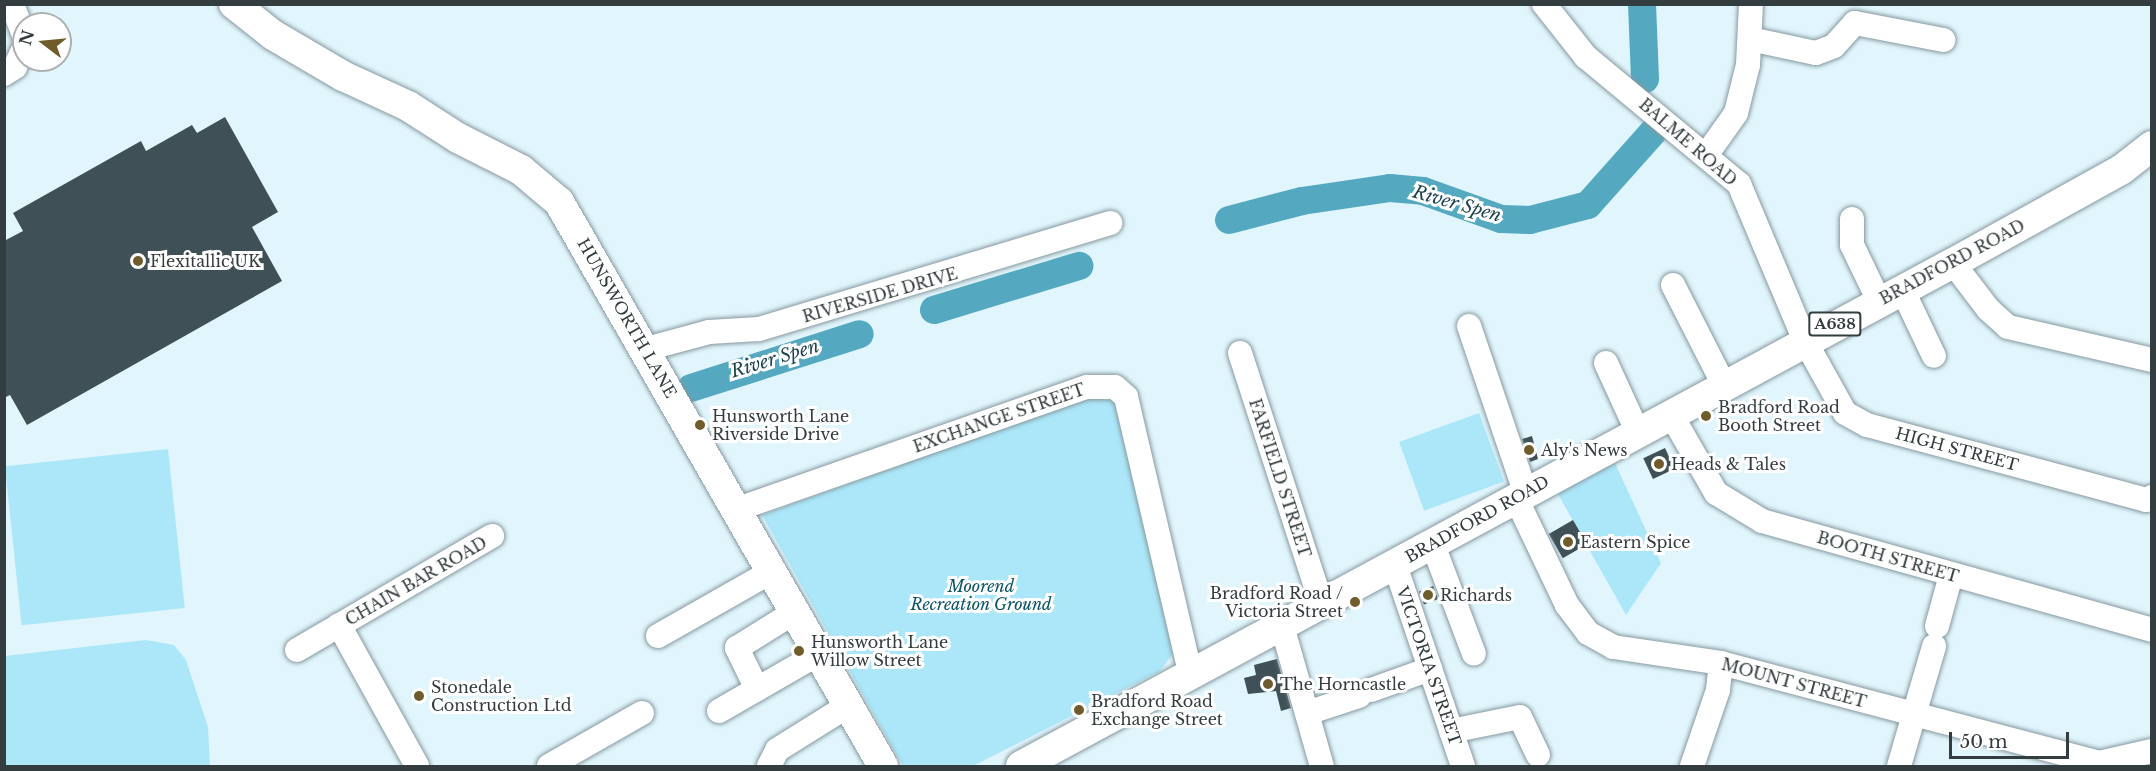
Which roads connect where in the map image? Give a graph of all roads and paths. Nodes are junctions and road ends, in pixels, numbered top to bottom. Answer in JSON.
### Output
{"nodes":[{"id":1,"x":234,"y":4,"type":"edge"},
{"id":2,"x":1544,"y":4,"type":"edge"},
{"id":3,"x":1751,"y":4,"type":"edge"},
{"id":4,"x":1750,"y":39,"type":"junction"},
{"id":5,"x":1943,"y":40,"type":"dead end"},
{"id":6,"x":2151,"y":146,"type":"edge"},
{"id":7,"x":1707,"y":154,"type":"junction"},
{"id":8,"x":1852,"y":219,"type":"dead end"},
{"id":9,"x":1110,"y":224,"type":"dead end"},
{"id":10,"x":1953,"y":263,"type":"junction"},
{"id":11,"x":1673,"y":285,"type":"dead end"},
{"id":12,"x":1891,"y":295,"type":"junction"},
{"id":13,"x":1469,"y":326,"type":"dead end"},
{"id":14,"x":1804,"y":341,"type":"junction"},
{"id":15,"x":646,"y":349,"type":"junction"},
{"id":16,"x":1239,"y":352,"type":"dead end"},
{"id":17,"x":1934,"y":356,"type":"dead end"},
{"id":18,"x":2151,"y":360,"type":"edge"},
{"id":19,"x":1606,"y":363,"type":"dead end"},
{"id":20,"x":1725,"y":387,"type":"junction"},
{"id":21,"x":1672,"y":416,"type":"junction"},
{"id":22,"x":1638,"y":433,"type":"junction"},
{"id":23,"x":1520,"y":494,"type":"junction"},
{"id":24,"x":2151,"y":497,"type":"edge"},
{"id":25,"x":735,"y":510,"type":"junction"},
{"id":26,"x":492,"y":536,"type":"dead end"},
{"id":27,"x":1433,"y":545,"type":"junction"},
{"id":28,"x":1395,"y":565,"type":"junction"},
{"id":29,"x":769,"y":573,"type":"junction"},
{"id":30,"x":1951,"y":575,"type":"junction"},
{"id":31,"x":1321,"y":603,"type":"junction"},
{"id":32,"x":793,"y":613,"type":"junction"},
{"id":33,"x":339,"y":625,"type":"junction"},
{"id":34,"x":1282,"y":626,"type":"junction"},
{"id":35,"x":2151,"y":630,"type":"edge"},
{"id":36,"x":658,"y":636,"type":"dead end"},
{"id":37,"x":297,"y":650,"type":"dead end"},
{"id":38,"x":818,"y":654,"type":"junction"},
{"id":39,"x":1474,"y":654,"type":"dead end"},
{"id":40,"x":1721,"y":663,"type":"junction"},
{"id":41,"x":1430,"y":669,"type":"junction"},
{"id":42,"x":1191,"y":676,"type":"junction"},
{"id":43,"x":757,"y":689,"type":"junction"},
{"id":44,"x":849,"y":705,"type":"junction"},
{"id":45,"x":719,"y":711,"type":"dead end"},
{"id":46,"x":642,"y":713,"type":"dead end"},
{"id":47,"x":1307,"y":713,"type":"junction"},
{"id":48,"x":1914,"y":715,"type":"junction"},
{"id":49,"x":1451,"y":731,"type":"junction"},
{"id":50,"x":2151,"y":752,"type":"edge"},
{"id":51,"x":1538,"y":755,"type":"dead end"},
{"id":52,"x":417,"y":766,"type":"edge"},
{"id":53,"x":549,"y":766,"type":"edge"},
{"id":54,"x":769,"y":766,"type":"edge"},
{"id":55,"x":883,"y":766,"type":"edge"},
{"id":56,"x":1021,"y":766,"type":"edge"},
{"id":57,"x":1322,"y":766,"type":"edge"},
{"id":58,"x":1463,"y":766,"type":"edge"},
{"id":59,"x":1692,"y":766,"type":"edge"},
{"id":60,"x":1899,"y":766,"type":"edge"}],
"edges":[{"from":1,"to":15,"type":"main road","name":"HUNSWORTH LANE"},
{"from":2,"to":7,"type":"street","name":"BALME ROAD"},
{"from":3,"to":4,"type":"street"},
{"from":4,"to":5,"type":"street"},
{"from":4,"to":7,"type":"street"},
{"from":6,"to":10,"type":"main road","name":"BRADFORD ROAD","number":"A638"},
{"from":7,"to":14,"type":"street","name":"BALME ROAD"},
{"from":8,"to":12,"type":"street"},
{"from":9,"to":15,"type":"street","name":"RIVERSIDE DRIVE"},
{"from":10,"to":12,"type":"main road","name":"BRADFORD ROAD","number":"A638"},
{"from":10,"to":18,"type":"street"},
{"from":11,"to":20,"type":"street"},
{"from":12,"to":14,"type":"main road","name":"BRADFORD ROAD","number":"A638"},
{"from":12,"to":17,"type":"street"},
{"from":13,"to":23,"type":"street","name":"MOUNT STREET"},
{"from":14,"to":20,"type":"main road","name":"BRADFORD ROAD","number":"A638"},
{"from":14,"to":24,"type":"street","name":"HIGH STREET"},
{"from":15,"to":25,"type":"main road","name":"HUNSWORTH LANE"},
{"from":16,"to":31,"type":"street","name":"FARFIELD STREET"},
{"from":19,"to":22,"type":"street"},
{"from":20,"to":21,"type":"main road","name":"BRADFORD ROAD","number":"A638"},
{"from":21,"to":22,"type":"main road","name":"BRADFORD ROAD","number":"A638"},
{"from":21,"to":30,"type":"street","name":"BOOTH STREET"},
{"from":22,"to":23,"type":"main road","name":"BRADFORD ROAD","number":"A638"},
{"from":23,"to":27,"type":"main road","name":"BRADFORD ROAD","number":"A638"},
{"from":23,"to":40,"type":"street","name":"MOUNT STREET"},
{"from":25,"to":29,"type":"main road","name":"HUNSWORTH LANE"},
{"from":25,"to":42,"type":"street","name":"EXCHANGE STREET"},
{"from":26,"to":33,"type":"street","name":"CHAIN BAR ROAD"},
{"from":27,"to":28,"type":"main road","name":"BRADFORD ROAD","number":"A638"},
{"from":27,"to":39,"type":"street"},
{"from":28,"to":31,"type":"main road","name":"BRADFORD ROAD","number":"A638"},
{"from":28,"to":41,"type":"street","name":"VICTORIA STREET"},
{"from":29,"to":32,"type":"main road","name":"HUNSWORTH LANE"},
{"from":29,"to":36,"type":"street"},
{"from":30,"to":35,"type":"street","name":"BOOTH STREET"},
{"from":30,"to":48,"type":"street"},
{"from":31,"to":34,"type":"main road","name":"BRADFORD ROAD","number":"A638"},
{"from":32,"to":38,"type":"main road","name":"HUNSWORTH LANE"},
{"from":32,"to":43,"type":"street"},
{"from":33,"to":37,"type":"street","name":"CHAIN BAR ROAD"},
{"from":33,"to":52,"type":"street","name":"CHAIN BAR ROAD"},
{"from":34,"to":42,"type":"main road","name":"BRADFORD ROAD","number":"A638"},
{"from":34,"to":47,"type":"street"},
{"from":38,"to":43,"type":"street"},
{"from":38,"to":44,"type":"main road","name":"HUNSWORTH LANE"},
{"from":40,"to":48,"type":"street","name":"MOUNT STREET"},
{"from":40,"to":59,"type":"street"},
{"from":41,"to":47,"type":"street"},
{"from":41,"to":49,"type":"street","name":"VICTORIA STREET"},
{"from":42,"to":56,"type":"main road","name":"BRADFORD ROAD","number":"A638"},
{"from":43,"to":45,"type":"street"},
{"from":44,"to":54,"type":"street"},
{"from":44,"to":55,"type":"main road","name":"HUNSWORTH LANE"},
{"from":46,"to":53,"type":"street"},
{"from":47,"to":57,"type":"street"},
{"from":48,"to":50,"type":"street","name":"MOUNT STREET"},
{"from":48,"to":60,"type":"street"},
{"from":49,"to":51,"type":"street"},
{"from":49,"to":58,"type":"street","name":"VICTORIA STREET"}]}
